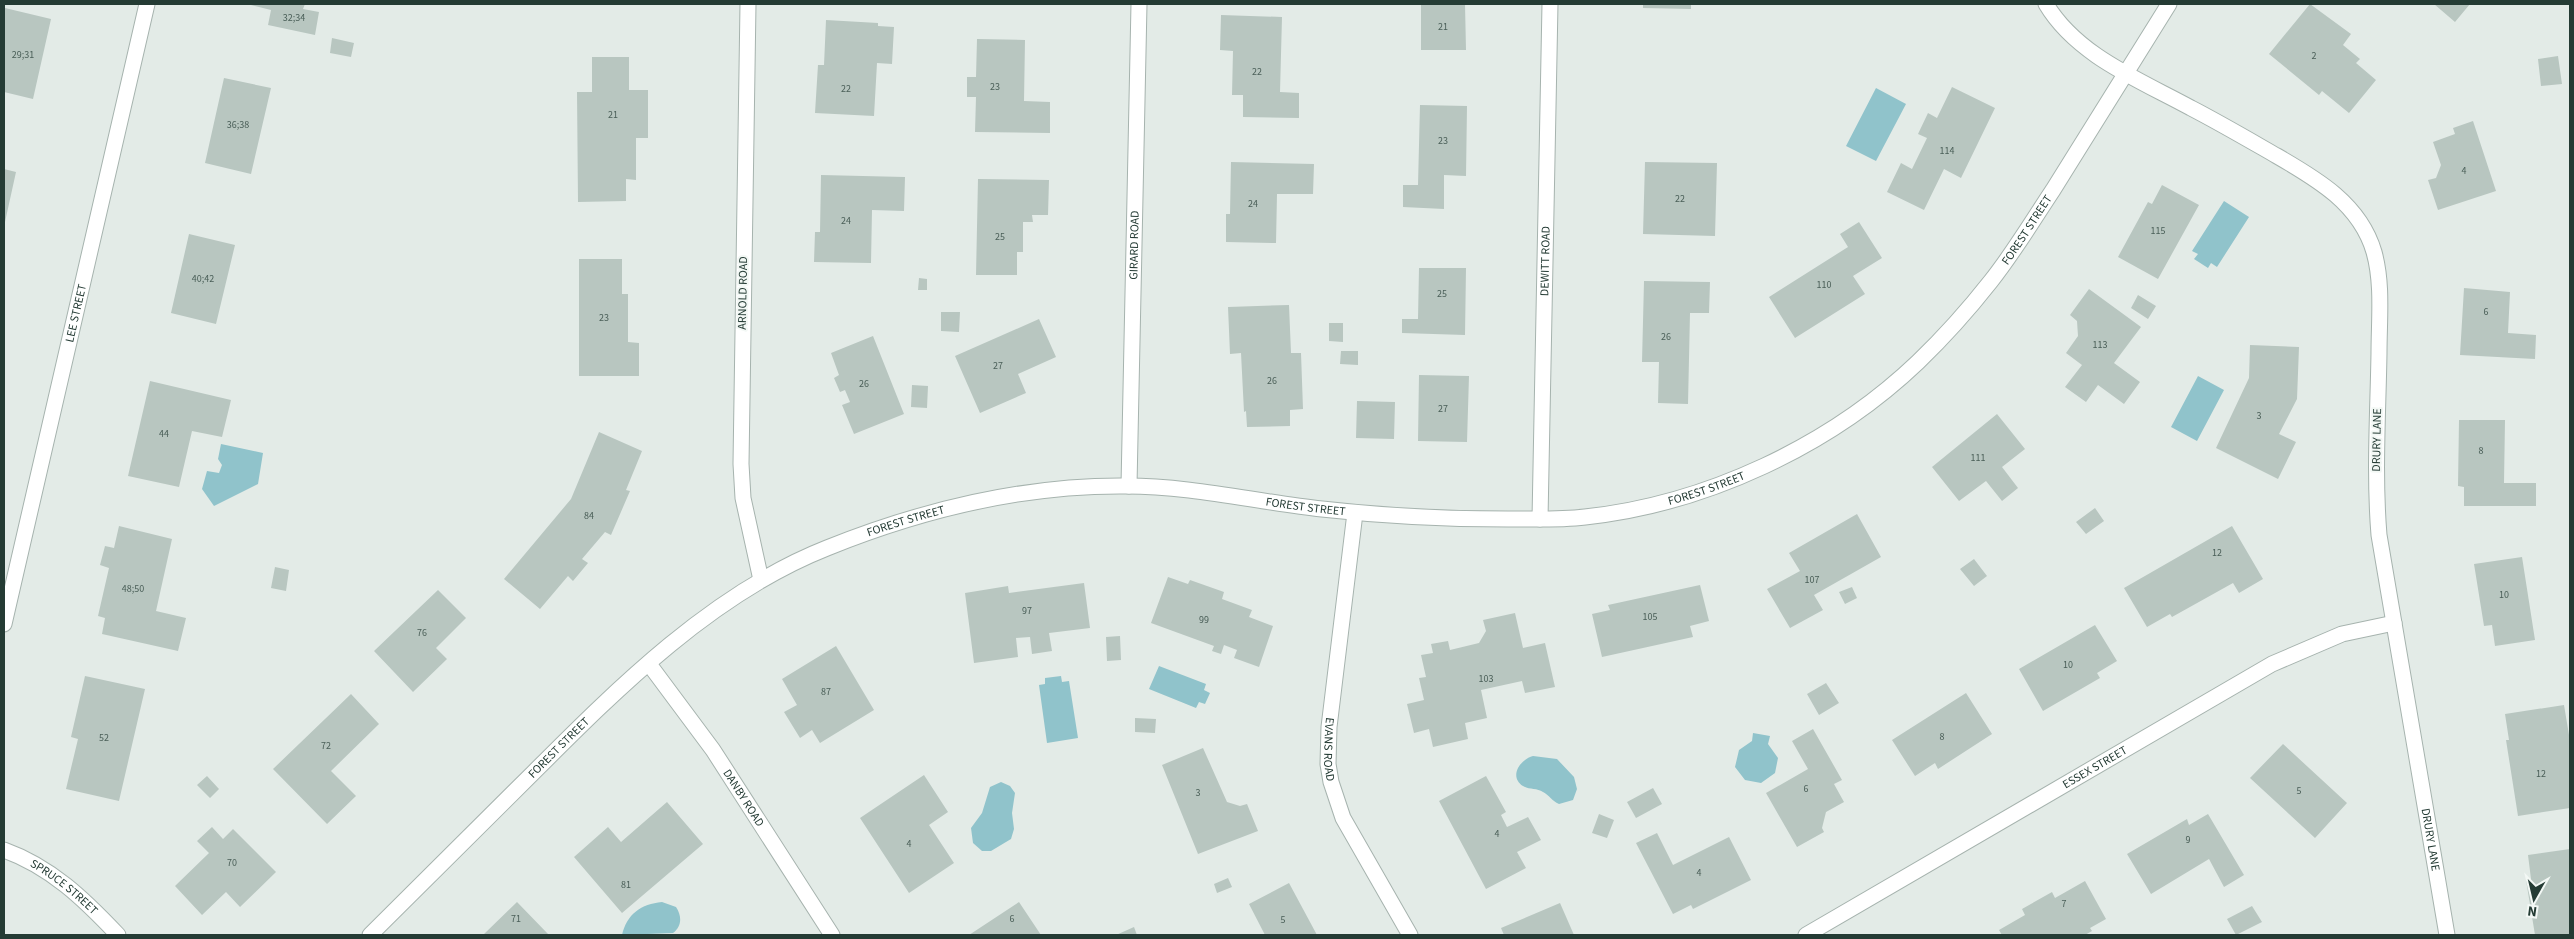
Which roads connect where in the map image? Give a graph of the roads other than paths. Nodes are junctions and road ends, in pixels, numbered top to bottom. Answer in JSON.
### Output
{"nodes":[{"id":1,"x":147,"y":4,"type":"edge"},
{"id":2,"x":748,"y":4,"type":"edge"},
{"id":3,"x":1139,"y":4,"type":"edge"},
{"id":4,"x":1550,"y":4,"type":"edge"},
{"id":5,"x":2046,"y":4,"type":"edge"},
{"id":6,"x":2169,"y":4,"type":"edge"},
{"id":7,"x":2125,"y":73,"type":"junction"},
{"id":8,"x":1129,"y":486,"type":"junction"},
{"id":9,"x":1355,"y":513,"type":"junction"},
{"id":10,"x":1540,"y":519,"type":"junction"},
{"id":11,"x":761,"y":580,"type":"junction"},
{"id":12,"x":2394,"y":623,"type":"junction"},
{"id":13,"x":4,"y":624,"type":"edge"},
{"id":14,"x":649,"y":664,"type":"junction"},
{"id":15,"x":4,"y":850,"type":"edge"},
{"id":16,"x":118,"y":935,"type":"edge"},
{"id":17,"x":370,"y":935,"type":"edge"},
{"id":18,"x":832,"y":935,"type":"edge"},
{"id":19,"x":1410,"y":935,"type":"edge"},
{"id":20,"x":1806,"y":935,"type":"edge"},
{"id":21,"x":2447,"y":935,"type":"edge"}],
"edges":[{"from":1,"to":13,"type":"street","name":"LEE STREET"},
{"from":2,"to":11,"type":"street","name":"ARNOLD ROAD"},
{"from":3,"to":8,"type":"street","name":"GIRARD ROAD"},
{"from":4,"to":10,"type":"street","name":"DEWITT ROAD"},
{"from":5,"to":7,"type":"street","name":"DRURY LANE"},
{"from":6,"to":7,"type":"street","name":"FOREST STREET"},
{"from":7,"to":10,"type":"street","name":"FOREST STREET"},
{"from":7,"to":12,"type":"street","name":"DRURY LANE"},
{"from":8,"to":9,"type":"street","name":"FOREST STREET"},
{"from":8,"to":11,"type":"street","name":"FOREST STREET"},
{"from":9,"to":10,"type":"street","name":"FOREST STREET"},
{"from":9,"to":19,"type":"street","name":"EVANS ROAD"},
{"from":11,"to":14,"type":"street","name":"FOREST STREET"},
{"from":12,"to":20,"type":"street","name":"ESSEX STREET"},
{"from":12,"to":21,"type":"street","name":"DRURY LANE"},
{"from":14,"to":17,"type":"street","name":"FOREST STREET"},
{"from":14,"to":18,"type":"street","name":"DANBY ROAD"},
{"from":15,"to":16,"type":"street","name":"SPRUCE STREET"}]}
